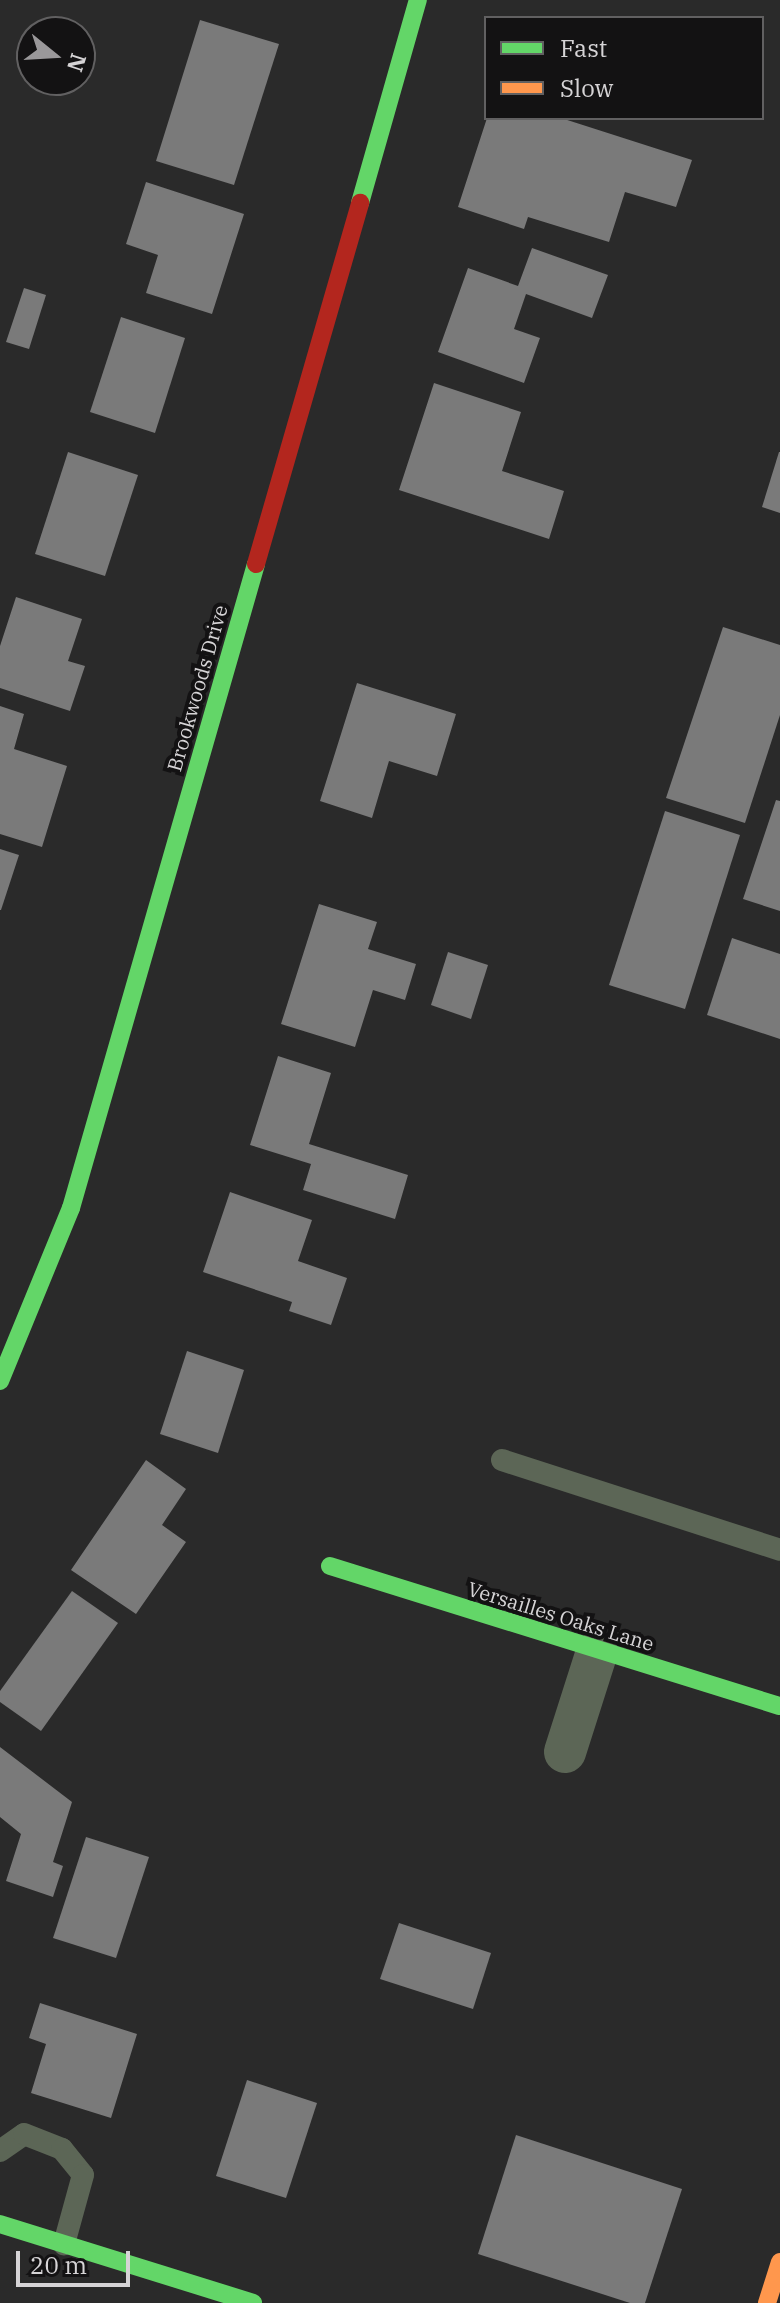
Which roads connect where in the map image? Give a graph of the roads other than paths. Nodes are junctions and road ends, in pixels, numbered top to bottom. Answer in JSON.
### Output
{"nodes":[{"id":1,"x":418,"y":0,"type":"edge"},
{"id":2,"x":0,"y":1381,"type":"edge"},
{"id":3,"x":502,"y":1460,"type":"dead end"},
{"id":4,"x":780,"y":1550,"type":"edge"},
{"id":5,"x":330,"y":1566,"type":"dead end"},
{"id":6,"x":597,"y":1652,"type":"junction"},
{"id":7,"x":780,"y":1706,"type":"edge"},
{"id":8,"x":565,"y":1752,"type":"dead end"},
{"id":9,"x":0,"y":2151,"type":"edge"},
{"id":10,"x":0,"y":2224,"type":"edge"},
{"id":11,"x":64,"y":2244,"type":"junction"},
{"id":12,"x":780,"y":2262,"type":"edge"},
{"id":13,"x":253,"y":2303,"type":"edge"},
{"id":14,"x":767,"y":2303,"type":"edge"}],
"edges":[{"from":1,"to":2,"type":"street","name":"Brookwoods Drive"},
{"from":3,"to":4,"type":"lane"},
{"from":5,"to":6,"type":"street","name":"Versailles Oaks Lane"},
{"from":6,"to":7,"type":"street","name":"Versailles Oaks Lane"},
{"from":6,"to":8,"type":"street"},
{"from":9,"to":11,"type":"lane"},
{"from":10,"to":11,"type":"street"},
{"from":11,"to":13,"type":"street"},
{"from":12,"to":14,"type":"street"}]}
